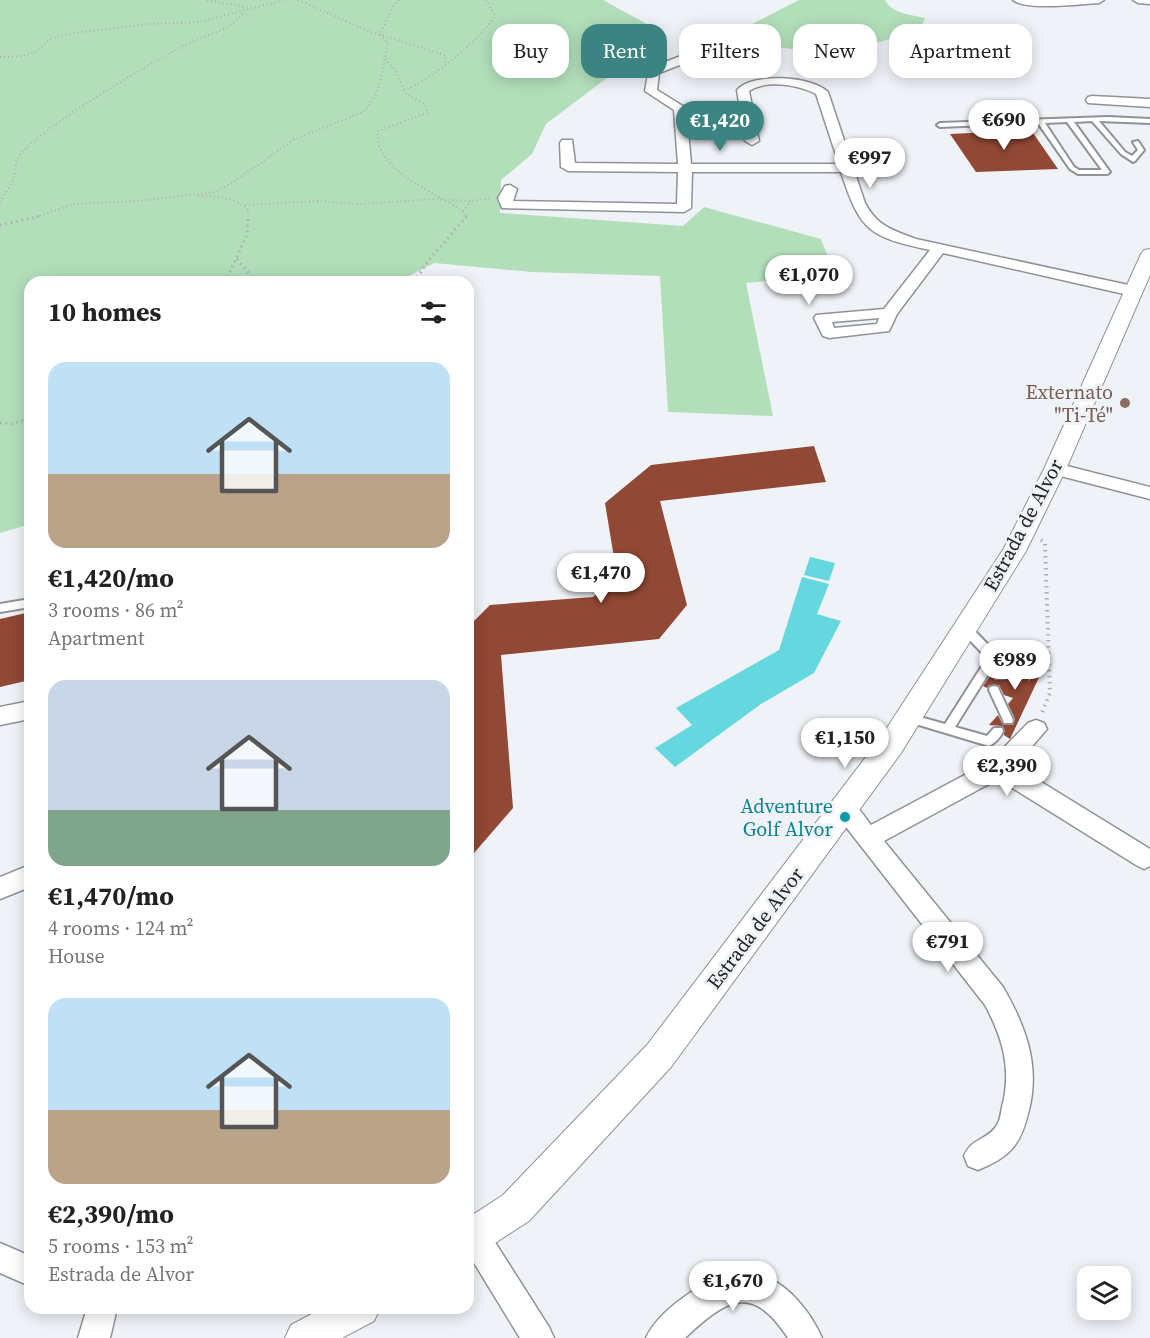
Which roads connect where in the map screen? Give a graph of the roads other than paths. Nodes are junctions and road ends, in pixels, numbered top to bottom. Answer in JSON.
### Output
{"nodes":[{"id":1,"x":1018,"y":0,"type":"edge"},
{"id":2,"x":1099,"y":0,"type":"edge"},
{"id":3,"x":1138,"y":0,"type":"edge"},
{"id":4,"x":1150,"y":1,"type":"edge"},
{"id":5,"x":679,"y":61,"type":"edge"},
{"id":6,"x":1092,"y":100,"type":"dead end"},
{"id":7,"x":1150,"y":103,"type":"edge"},
{"id":8,"x":1069,"y":120,"type":"junction"},
{"id":9,"x":1094,"y":120,"type":"junction"},
{"id":10,"x":1040,"y":121,"type":"junction"},
{"id":11,"x":1150,"y":121,"type":"edge"},
{"id":12,"x":940,"y":125,"type":"dead end"},
{"id":13,"x":752,"y":141,"type":"dead end"},
{"id":14,"x":1136,"y":142,"type":"dead end"},
{"id":15,"x":567,"y":143,"type":"dead end"},
{"id":16,"x":592,"y":154,"type":"dead end"},
{"id":17,"x":685,"y":161,"type":"junction"},
{"id":18,"x":846,"y":168,"type":"junction"},
{"id":19,"x":507,"y":193,"type":"road end"},
{"id":20,"x":938,"y":250,"type":"junction"},
{"id":21,"x":1150,"y":254,"type":"edge"},
{"id":22,"x":1133,"y":291,"type":"junction"},
{"id":23,"x":889,"y":313,"type":"dead end"},
{"id":24,"x":1055,"y":469,"type":"junction"},
{"id":25,"x":1150,"y":493,"type":"edge"},
{"id":26,"x":24,"y":604,"type":"edge"},
{"id":27,"x":0,"y":608,"type":"edge"},
{"id":28,"x":965,"y":628,"type":"junction"},
{"id":29,"x":993,"y":657,"type":"junction"},
{"id":30,"x":1000,"y":675,"type":"dead end"},
{"id":31,"x":994,"y":690,"type":"dead end"},
{"id":32,"x":24,"y":711,"type":"edge"},
{"id":33,"x":0,"y":716,"type":"edge"},
{"id":34,"x":908,"y":718,"type":"junction"},
{"id":35,"x":1008,"y":720,"type":"dead end"},
{"id":36,"x":948,"y":729,"type":"junction"},
{"id":37,"x":1036,"y":729,"type":"road end"},
{"id":38,"x":998,"y":731,"type":"dead end"},
{"id":39,"x":999,"y":768,"type":"junction"},
{"id":40,"x":844,"y":809,"type":"junction"},
{"id":41,"x":867,"y":838,"type":"junction"},
{"id":42,"x":1144,"y":858,"type":"dead end"},
{"id":43,"x":24,"y":878,"type":"edge"},
{"id":44,"x":0,"y":888,"type":"edge"},
{"id":45,"x":978,"y":1156,"type":"dead end"},
{"id":46,"x":474,"y":1235,"type":"edge"},
{"id":47,"x":474,"y":1242,"type":"edge"},
{"id":48,"x":0,"y":1258,"type":"edge"},
{"id":49,"x":24,"y":1268,"type":"edge"},
{"id":50,"x":350,"y":1314,"type":"edge"},
{"id":51,"x":304,"y":1338,"type":"edge"},
{"id":52,"x":538,"y":1338,"type":"edge"},
{"id":53,"x":662,"y":1338,"type":"edge"},
{"id":54,"x":806,"y":1338,"type":"edge"}],
"edges":[{"from":1,"to":2,"type":"street"},
{"from":3,"to":4,"type":"street"},
{"from":5,"to":17,"type":"street"},
{"from":6,"to":7,"type":"street"},
{"from":8,"to":9,"type":"lane"},
{"from":8,"to":10,"type":"lane"},
{"from":8,"to":10,"type":"lane"},
{"from":9,"to":11,"type":"lane"},
{"from":9,"to":14,"type":"lane"},
{"from":10,"to":12,"type":"lane"},
{"from":13,"to":18,"type":"street"},
{"from":15,"to":17,"type":"street"},
{"from":16,"to":17,"type":"street"},
{"from":17,"to":18,"type":"street"},
{"from":17,"to":19,"type":"street"},
{"from":18,"to":20,"type":"street"},
{"from":20,"to":22,"type":"street"},
{"from":20,"to":23,"type":"street"},
{"from":21,"to":22,"type":"street","name":"Estrada de Alvor"},
{"from":22,"to":24,"type":"street","name":"Estrada de Alvor"},
{"from":24,"to":25,"type":"street"},
{"from":24,"to":28,"type":"street","name":"Estrada de Alvor"},
{"from":26,"to":27,"type":"lane"},
{"from":28,"to":29,"type":"lane"},
{"from":28,"to":34,"type":"street","name":"Estrada de Alvor"},
{"from":29,"to":30,"type":"lane"},
{"from":29,"to":36,"type":"lane"},
{"from":31,"to":35,"type":"lane"},
{"from":32,"to":33,"type":"street"},
{"from":34,"to":36,"type":"lane"},
{"from":34,"to":40,"type":"street","name":"Estrada de Alvor"},
{"from":36,"to":38,"type":"lane"},
{"from":37,"to":39,"type":"street"},
{"from":39,"to":41,"type":"street"},
{"from":39,"to":42,"type":"street"},
{"from":40,"to":41,"type":"street"},
{"from":40,"to":46,"type":"street","name":"Estrada de Alvor"},
{"from":41,"to":45,"type":"street"},
{"from":43,"to":44,"type":"street"},
{"from":47,"to":52,"type":"street"},
{"from":48,"to":49,"type":"street"},
{"from":50,"to":51,"type":"street"},
{"from":53,"to":54,"type":"street"}]}
